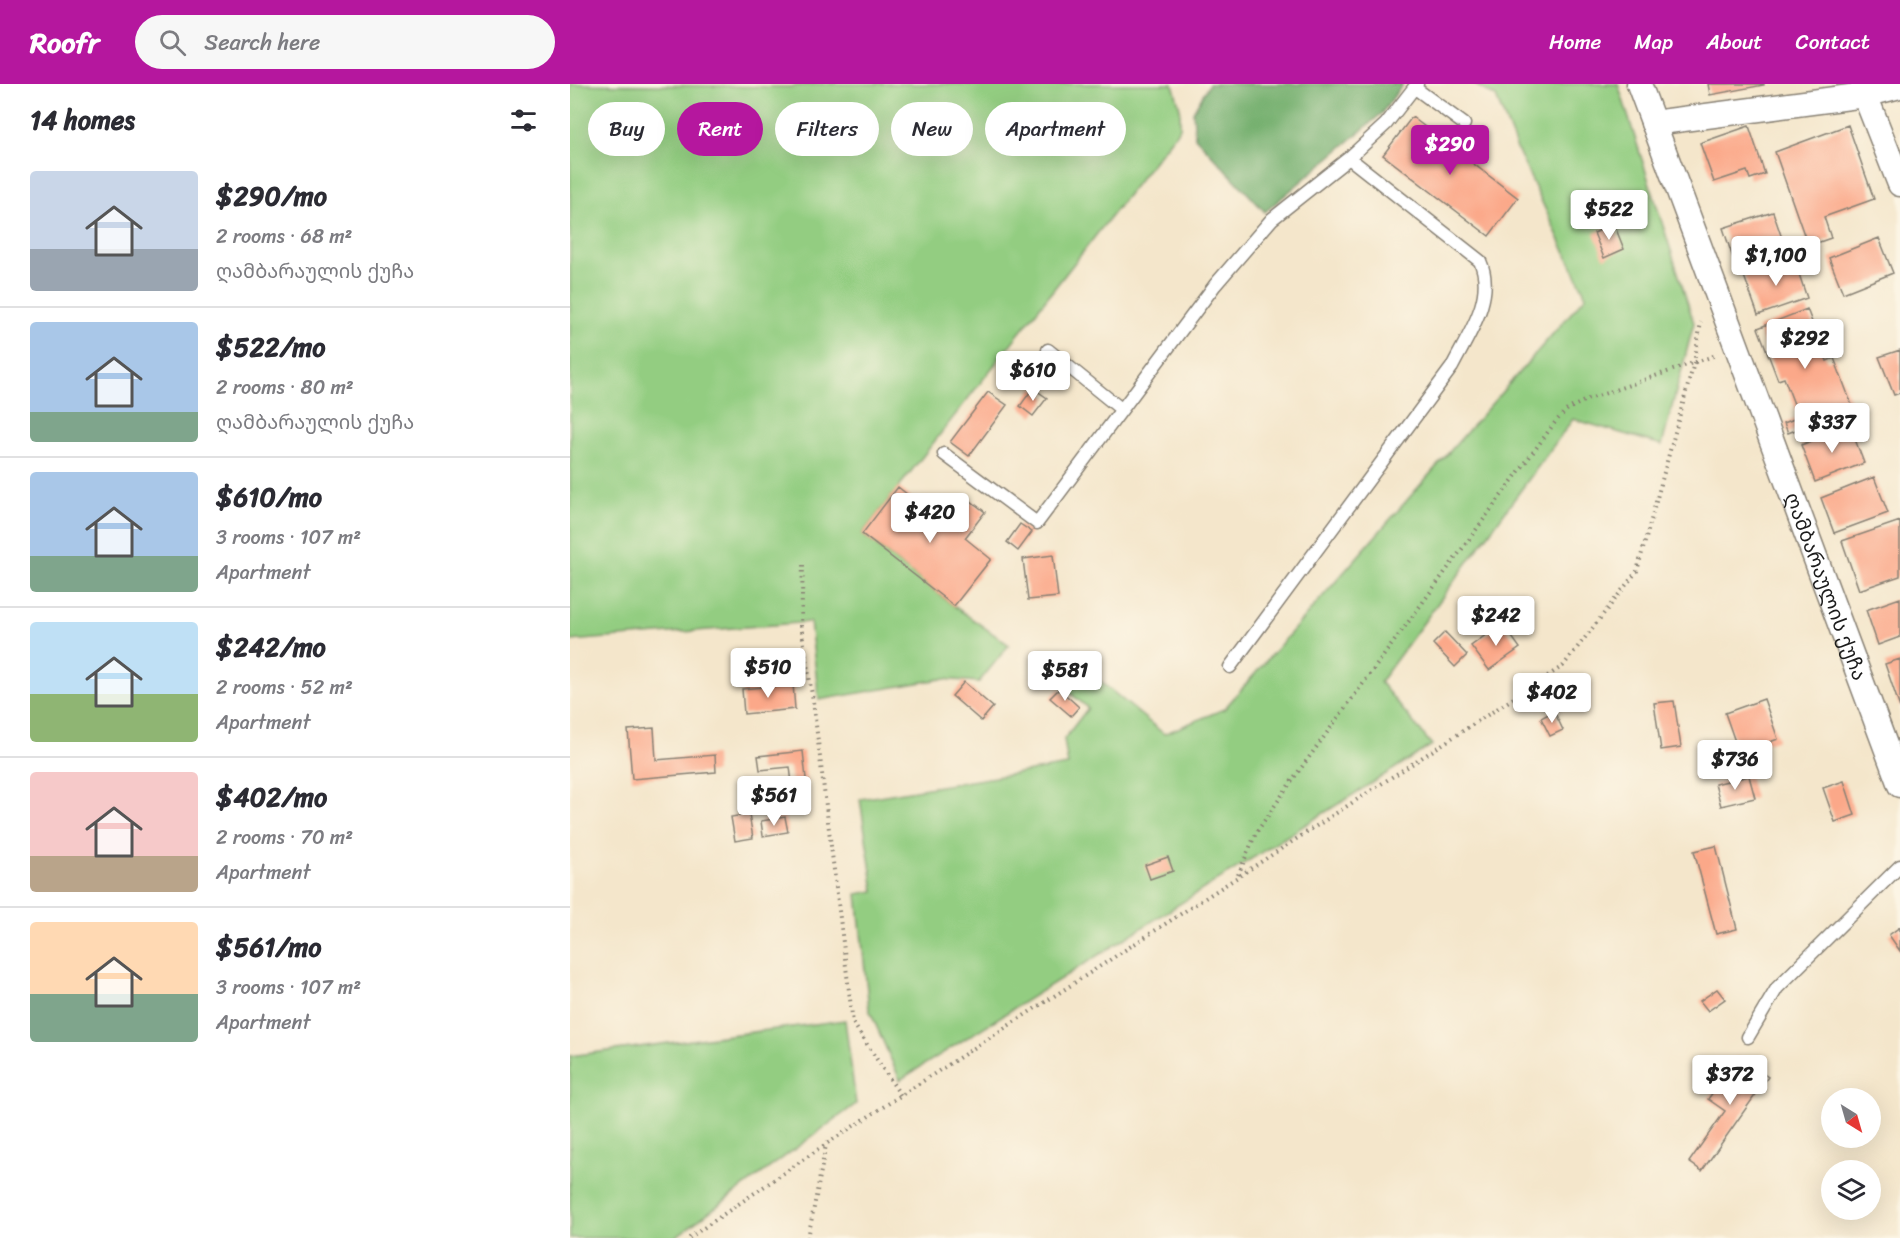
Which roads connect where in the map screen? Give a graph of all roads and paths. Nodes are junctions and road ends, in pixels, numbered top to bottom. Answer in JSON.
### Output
{"nodes":[{"id":1,"x":1639,"y":84,"type":"edge"},
{"id":2,"x":1416,"y":86,"type":"edge"},
{"id":3,"x":1900,"y":86,"type":"edge"},
{"id":4,"x":1865,"y":94,"type":"junction"},
{"id":5,"x":1653,"y":123,"type":"junction"},
{"id":6,"x":1464,"y":124,"type":"dead end"},
{"id":7,"x":1349,"y":158,"type":"junction"},
{"id":8,"x":1900,"y":184,"type":"edge"},
{"id":9,"x":1702,"y":318,"type":"dead end"},
{"id":10,"x":1737,"y":348,"type":"junction"},
{"id":11,"x":1048,"y":350,"type":"dead end"},
{"id":12,"x":1694,"y":363,"type":"junction"},
{"id":13,"x":1121,"y":409,"type":"junction"},
{"id":14,"x":944,"y":454,"type":"dead end"},
{"id":15,"x":803,"y":565,"type":"dead end"},
{"id":16,"x":1230,"y":667,"type":"dead end"},
{"id":17,"x":1900,"y":785,"type":"edge"},
{"id":18,"x":1900,"y":866,"type":"edge"},
{"id":19,"x":1238,"y":877,"type":"junction"},
{"id":20,"x":1748,"y":1037,"type":"dead end"},
{"id":21,"x":901,"y":1096,"type":"junction"},
{"id":22,"x":826,"y":1144,"type":"junction"},
{"id":23,"x":688,"y":1238,"type":"edge"},
{"id":24,"x":808,"y":1238,"type":"edge"}],
"edges":[{"from":1,"to":5,"type":"street","name":"ღამბარაულის ქუჩა"},
{"from":2,"to":6,"type":"lane"},
{"from":2,"to":7,"type":"lane"},
{"from":3,"to":4,"type":"street"},
{"from":4,"to":5,"type":"street"},
{"from":4,"to":8,"type":"street"},
{"from":5,"to":10,"type":"street","name":"ღამბარაულის ქუჩა"},
{"from":7,"to":13,"type":"lane"},
{"from":7,"to":16,"type":"lane"},
{"from":9,"to":12,"type":"path"},
{"from":10,"to":12,"type":"path"},
{"from":10,"to":17,"type":"street","name":"ღამბარაულის ქუჩა"},
{"from":11,"to":13,"type":"lane"},
{"from":12,"to":19,"type":"path"},
{"from":12,"to":19,"type":"path"},
{"from":13,"to":14,"type":"lane"},
{"from":15,"to":21,"type":"path"},
{"from":18,"to":20,"type":"lane"},
{"from":19,"to":21,"type":"path"},
{"from":21,"to":22,"type":"path"},
{"from":22,"to":23,"type":"path"},
{"from":22,"to":24,"type":"path"}]}
